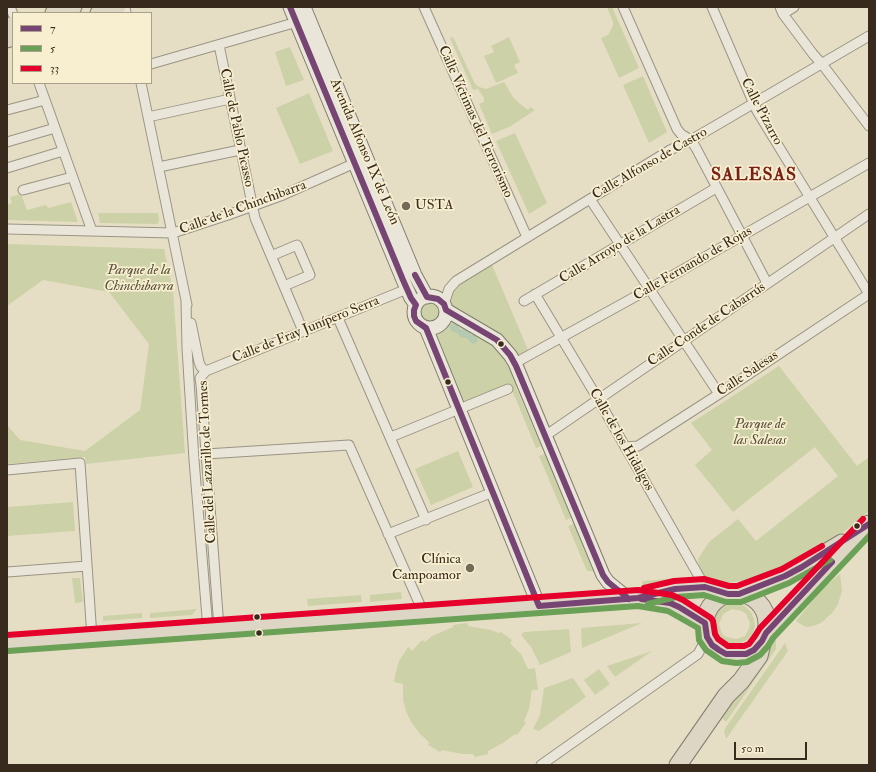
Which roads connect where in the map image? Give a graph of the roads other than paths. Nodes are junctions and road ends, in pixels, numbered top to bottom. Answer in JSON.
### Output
{"nodes":[{"id":1,"x":74,"y":7,"type":"edge"},
{"id":2,"x":118,"y":7,"type":"edge"},
{"id":3,"x":290,"y":7,"type":"edge"},
{"id":4,"x":304,"y":7,"type":"edge"},
{"id":5,"x":424,"y":7,"type":"edge"},
{"id":6,"x":623,"y":7,"type":"edge"},
{"id":7,"x":712,"y":7,"type":"edge"},
{"id":8,"x":794,"y":7,"type":"edge"},
{"id":9,"x":781,"y":10,"type":"edge"},
{"id":10,"x":56,"y":12,"type":"edge"},
{"id":11,"x":101,"y":12,"type":"edge"},
{"id":12,"x":296,"y":22,"type":"junction"},
{"id":13,"x":869,"y":36,"type":"edge"},
{"id":14,"x":219,"y":45,"type":"junction"},
{"id":15,"x":152,"y":64,"type":"edge"},
{"id":16,"x":822,"y":64,"type":"junction"},
{"id":17,"x":39,"y":84,"type":"edge"},
{"id":18,"x":140,"y":84,"type":"edge"},
{"id":19,"x":230,"y":99,"type":"junction"},
{"id":20,"x":45,"y":100,"type":"junction"},
{"id":21,"x":754,"y":104,"type":"junction"},
{"id":22,"x":7,"y":110,"type":"edge"},
{"id":23,"x":148,"y":117,"type":"junction"},
{"id":24,"x":869,"y":126,"type":"edge"},
{"id":25,"x":55,"y":128,"type":"junction"},
{"id":26,"x":691,"y":140,"type":"junction"},
{"id":27,"x":7,"y":142,"type":"edge"},
{"id":28,"x":240,"y":150,"type":"junction"},
{"id":29,"x":63,"y":151,"type":"junction"},
{"id":30,"x":355,"y":163,"type":"junction"},
{"id":31,"x":869,"y":163,"type":"edge"},
{"id":32,"x":7,"y":168,"type":"edge"},
{"id":33,"x":159,"y":168,"type":"junction"},
{"id":34,"x":72,"y":177,"type":"junction"},
{"id":35,"x":716,"y":188,"type":"junction"},
{"id":36,"x":23,"y":190,"type":"dead end"},
{"id":37,"x":809,"y":197,"type":"junction"},
{"id":38,"x":590,"y":199,"type":"junction"},
{"id":39,"x":253,"y":206,"type":"junction"},
{"id":40,"x":869,"y":214,"type":"edge"},
{"id":41,"x":7,"y":229,"type":"edge"},
{"id":42,"x":92,"y":231,"type":"junction"},
{"id":43,"x":173,"y":233,"type":"junction"},
{"id":44,"x":742,"y":236,"type":"junction"},
{"id":45,"x":527,"y":237,"type":"junction"},
{"id":46,"x":834,"y":238,"type":"junction"},
{"id":47,"x":620,"y":246,"type":"junction"},
{"id":48,"x":271,"y":256,"type":"junction"},
{"id":49,"x":767,"y":283,"type":"junction"},
{"id":50,"x":284,"y":286,"type":"junction"},
{"id":51,"x":407,"y":289,"type":"junction"},
{"id":52,"x":649,"y":289,"type":"junction"},
{"id":53,"x":536,"y":294,"type":"junction"},
{"id":54,"x":869,"y":294,"type":"edge"},
{"id":55,"x":427,"y":297,"type":"junction"},
{"id":56,"x":186,"y":300,"type":"junction"},
{"id":57,"x":524,"y":301,"type":"dead end"},
{"id":58,"x":416,"y":304,"type":"junction"},
{"id":59,"x":445,"y":307,"type":"junction"},
{"id":60,"x":338,"y":318,"type":"junction"},
{"id":61,"x":426,"y":328,"type":"junction"},
{"id":62,"x":303,"y":332,"type":"junction"},
{"id":63,"x":560,"y":338,"type":"junction"},
{"id":64,"x":684,"y":341,"type":"junction"},
{"id":65,"x":515,"y":363,"type":"junction"},
{"id":66,"x":206,"y":370,"type":"junction"},
{"id":67,"x":508,"y":389,"type":"dead end"},
{"id":68,"x":719,"y":394,"type":"junction"},
{"id":69,"x":598,"y":399,"type":"junction"},
{"id":70,"x":458,"y":409,"type":"junction"},
{"id":71,"x":545,"y":436,"type":"junction"},
{"id":72,"x":391,"y":437,"type":"junction"},
{"id":73,"x":625,"y":447,"type":"junction"},
{"id":74,"x":206,"y":454,"type":"junction"},
{"id":75,"x":7,"y":470,"type":"edge"},
{"id":76,"x":493,"y":492,"type":"junction"},
{"id":77,"x":426,"y":520,"type":"junction"},
{"id":78,"x":866,"y":526,"type":"edge"},
{"id":79,"x":388,"y":534,"type":"junction"},
{"id":80,"x":87,"y":566,"type":"junction"},
{"id":81,"x":7,"y":572,"type":"edge"},
{"id":82,"x":705,"y":587,"type":"junction"},
{"id":83,"x":733,"y":594,"type":"junction"},
{"id":84,"x":634,"y":599,"type":"junction"},
{"id":85,"x":539,"y":606,"type":"junction"},
{"id":86,"x":424,"y":614,"type":"junction"},
{"id":87,"x":213,"y":629,"type":"junction"},
{"id":88,"x":706,"y":630,"type":"junction"},
{"id":89,"x":92,"y":637,"type":"junction"},
{"id":90,"x":764,"y":637,"type":"junction"},
{"id":91,"x":7,"y":643,"type":"edge"},
{"id":92,"x":726,"y":654,"type":"junction"},
{"id":93,"x":726,"y":696,"type":"junction"},
{"id":94,"x":541,"y":765,"type":"edge"},
{"id":95,"x":678,"y":765,"type":"edge"}],
"edges":[{"from":1,"to":10,"type":"main road"},
{"from":2,"to":11,"type":"main road"},
{"from":3,"to":12,"type":"main road","name":"Avenida Alfonso IX de León"},
{"from":4,"to":55,"type":"main road","name":"Avenida Alfonso IX de León"},
{"from":5,"to":45,"type":"street","name":"Calle Víctimas del Terrorismo"},
{"from":6,"to":26,"type":"street"},
{"from":7,"to":21,"type":"street","name":"Calle Pizarro"},
{"from":8,"to":9,"type":"street"},
{"from":9,"to":16,"type":"street"},
{"from":12,"to":14,"type":"street"},
{"from":12,"to":30,"type":"main road","name":"Avenida Alfonso IX de León"},
{"from":13,"to":16,"type":"street","name":"Calle Alfonso de Castro"},
{"from":14,"to":15,"type":"street"},
{"from":14,"to":19,"type":"street","name":"Calle de Pablo Picasso"},
{"from":16,"to":21,"type":"street","name":"Calle Alfonso de Castro"},
{"from":16,"to":24,"type":"street"},
{"from":17,"to":20,"type":"street"},
{"from":18,"to":23,"type":"street","name":"Calle del Lazarillo de Tormes"},
{"from":19,"to":23,"type":"street"},
{"from":19,"to":28,"type":"street","name":"Calle de Pablo Picasso"},
{"from":20,"to":22,"type":"street"},
{"from":20,"to":25,"type":"street"},
{"from":21,"to":26,"type":"street","name":"Calle Alfonso de Castro"},
{"from":21,"to":37,"type":"street","name":"Calle Pizarro"},
{"from":23,"to":33,"type":"street","name":"Calle del Lazarillo de Tormes"},
{"from":25,"to":27,"type":"street"},
{"from":25,"to":29,"type":"street"},
{"from":26,"to":35,"type":"street"},
{"from":26,"to":38,"type":"street","name":"Calle Alfonso de Castro"},
{"from":28,"to":33,"type":"street"},
{"from":28,"to":39,"type":"street","name":"Calle de Pablo Picasso"},
{"from":29,"to":32,"type":"street"},
{"from":29,"to":34,"type":"street"},
{"from":30,"to":39,"type":"street","name":"Calle de la Chinchibarra"},
{"from":30,"to":51,"type":"main road","name":"Avenida Alfonso IX de León"},
{"from":31,"to":37,"type":"street","name":"Calle Fernando de Rojas"},
{"from":33,"to":43,"type":"street","name":"Calle del Lazarillo de Tormes"},
{"from":34,"to":36,"type":"street"},
{"from":34,"to":42,"type":"street"},
{"from":35,"to":44,"type":"street"},
{"from":35,"to":47,"type":"street","name":"Calle Arroyo de la Lastra"},
{"from":37,"to":44,"type":"street","name":"Calle Fernando de Rojas"},
{"from":37,"to":46,"type":"street","name":"Calle Pizarro"},
{"from":38,"to":45,"type":"street","name":"Calle Alfonso de Castro"},
{"from":38,"to":47,"type":"street"},
{"from":39,"to":43,"type":"street","name":"Calle de la Chinchibarra"},
{"from":39,"to":48,"type":"street","name":"Calle de Pablo Picasso"},
{"from":40,"to":46,"type":"street","name":"Calle Conde de Cabarrús"},
{"from":41,"to":42,"type":"street","name":"Calle de la Chinchibarra"},
{"from":42,"to":43,"type":"street","name":"Calle de la Chinchibarra"},
{"from":43,"to":56,"type":"street","name":"Calle del Lazarillo de Tormes"},
{"from":44,"to":49,"type":"street"},
{"from":44,"to":52,"type":"street","name":"Calle Fernando de Rojas"},
{"from":45,"to":59,"type":"street","name":"Calle Alfonso de Castro"},
{"from":46,"to":49,"type":"street","name":"Calle Conde de Cabarrús"},
{"from":46,"to":54,"type":"street","name":"Calle Pizarro"},
{"from":47,"to":52,"type":"street"},
{"from":47,"to":53,"type":"street","name":"Calle Arroyo de la Lastra"},
{"from":48,"to":50,"type":"street","name":"Calle de Pablo Picasso"},
{"from":48,"to":50,"type":"street"},
{"from":49,"to":64,"type":"street","name":"Calle Conde de Cabarrús"},
{"from":50,"to":62,"type":"street","name":"Calle de Pablo Picasso"},
{"from":51,"to":58,"type":"main road","name":"Avenida Alfonso IX de León"},
{"from":51,"to":60,"type":"street","name":"Calle de Fray Junípero Serra"},
{"from":52,"to":63,"type":"street","name":"Calle Fernando de Rojas"},
{"from":52,"to":64,"type":"street"},
{"from":53,"to":57,"type":"street","name":"Calle Arroyo de la Lastra"},
{"from":53,"to":63,"type":"street","name":"Calle de los Hidalgos"},
{"from":54,"to":68,"type":"street","name":"Calle Salesas"},
{"from":55,"to":58,"type":"main road"},
{"from":55,"to":59,"type":"main road"},
{"from":56,"to":66,"type":"street","name":"Calle del Lazarillo de Tormes"},
{"from":56,"to":87,"type":"street","name":"Calle del Lazarillo de Tormes"},
{"from":58,"to":61,"type":"main road"},
{"from":59,"to":61,"type":"main road"},
{"from":59,"to":65,"type":"main road"},
{"from":60,"to":62,"type":"street","name":"Calle de Fray Junípero Serra"},
{"from":60,"to":72,"type":"street"},
{"from":61,"to":70,"type":"main road"},
{"from":62,"to":66,"type":"street","name":"Calle de Fray Junípero Serra"},
{"from":63,"to":65,"type":"street","name":"Calle Fernando de Rojas"},
{"from":63,"to":69,"type":"street","name":"Calle de los Hidalgos"},
{"from":64,"to":68,"type":"street"},
{"from":64,"to":69,"type":"street","name":"Calle Conde de Cabarrús"},
{"from":65,"to":71,"type":"main road"},
{"from":66,"to":74,"type":"street","name":"Calle del Lazarillo de Tormes"},
{"from":67,"to":70,"type":"street"},
{"from":68,"to":73,"type":"street","name":"Calle Salesas"},
{"from":69,"to":71,"type":"street","name":"Calle Conde de Cabarrús"},
{"from":69,"to":73,"type":"street","name":"Calle de los Hidalgos"},
{"from":70,"to":72,"type":"street"},
{"from":70,"to":76,"type":"main road"},
{"from":71,"to":84,"type":"main road"},
{"from":72,"to":77,"type":"street"},
{"from":73,"to":82,"type":"street","name":"Calle de los Hidalgos"},
{"from":74,"to":79,"type":"street"},
{"from":74,"to":87,"type":"street","name":"Calle del Lazarillo de Tormes"},
{"from":75,"to":80,"type":"street"},
{"from":76,"to":77,"type":"street"},
{"from":76,"to":85,"type":"main road"},
{"from":77,"to":79,"type":"street"},
{"from":78,"to":83,"type":"highway"},
{"from":78,"to":90,"type":"highway"},
{"from":79,"to":86,"type":"street"},
{"from":80,"to":81,"type":"street"},
{"from":80,"to":89,"type":"street"},
{"from":82,"to":83,"type":"highway"},
{"from":82,"to":84,"type":"highway"},
{"from":83,"to":88,"type":"highway"},
{"from":83,"to":90,"type":"highway"},
{"from":84,"to":85,"type":"highway"},
{"from":84,"to":88,"type":"highway"},
{"from":85,"to":86,"type":"highway"},
{"from":86,"to":87,"type":"highway"},
{"from":87,"to":89,"type":"highway"},
{"from":88,"to":92,"type":"highway"},
{"from":88,"to":94,"type":"street"},
{"from":89,"to":91,"type":"highway"},
{"from":90,"to":92,"type":"highway"},
{"from":90,"to":93,"type":"highway"},
{"from":92,"to":93,"type":"highway"},
{"from":93,"to":95,"type":"highway"}]}
